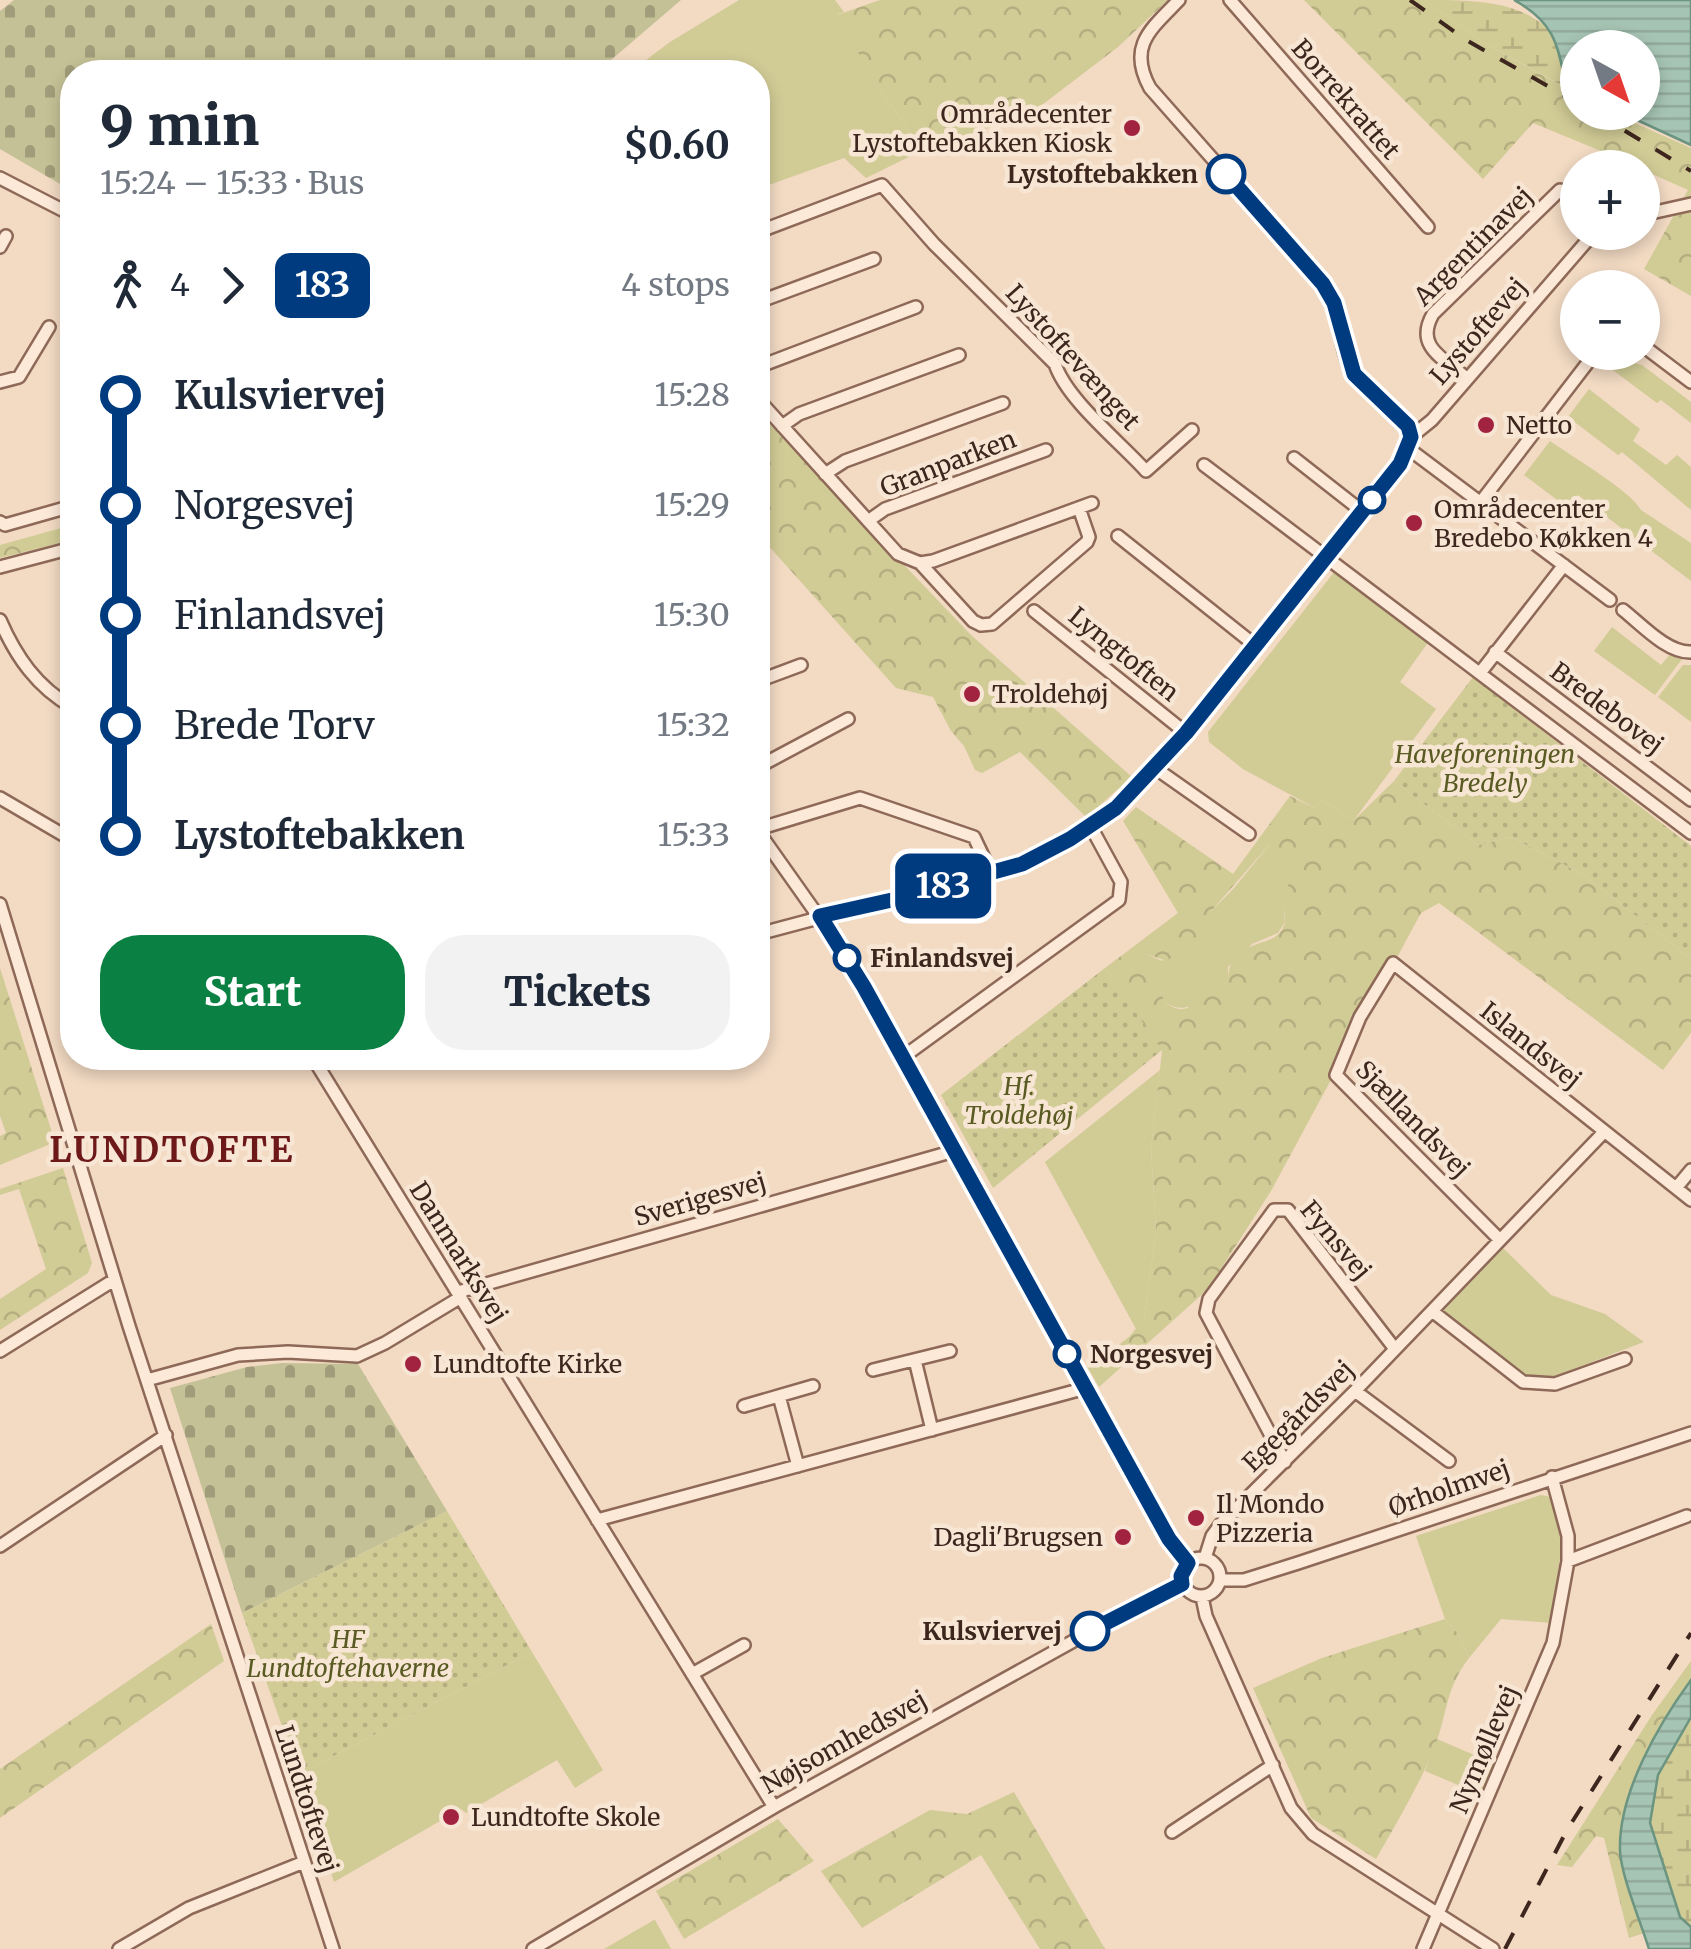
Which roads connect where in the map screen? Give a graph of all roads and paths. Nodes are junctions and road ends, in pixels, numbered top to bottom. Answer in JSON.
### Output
{"nodes":[{"id":1,"x":1178,"y":0,"type":"edge"},
{"id":2,"x":1230,"y":0,"type":"edge"},
{"id":3,"x":0,"y":178,"type":"edge"},
{"id":4,"x":1560,"y":190,"type":"dead end"},
{"id":5,"x":1691,"y":204,"type":"edge"},
{"id":6,"x":60,"y":210,"type":"edge"},
{"id":7,"x":1660,"y":210,"type":"edge"},
{"id":8,"x":770,"y":227,"type":"edge"},
{"id":9,"x":1428,"y":227,"type":"dead end"},
{"id":10,"x":1579,"y":250,"type":"edge"},
{"id":11,"x":874,"y":260,"type":"dead end"},
{"id":12,"x":770,"y":298,"type":"edge"},
{"id":13,"x":916,"y":307,"type":"dead end"},
{"id":14,"x":49,"y":326,"type":"dead end"},
{"id":15,"x":960,"y":355,"type":"dead end"},
{"id":16,"x":1660,"y":359,"type":"edge"},
{"id":17,"x":770,"y":362,"type":"edge"},
{"id":18,"x":1582,"y":370,"type":"edge"},
{"id":19,"x":1466,"y":378,"type":"junction"},
{"id":20,"x":0,"y":382,"type":"edge"},
{"id":21,"x":1691,"y":382,"type":"edge"},
{"id":22,"x":1003,"y":403,"type":"dead end"},
{"id":23,"x":770,"y":412,"type":"edge"},
{"id":24,"x":782,"y":426,"type":"junction"},
{"id":25,"x":1192,"y":430,"type":"dead end"},
{"id":26,"x":1410,"y":443,"type":"junction"},
{"id":27,"x":1046,"y":450,"type":"dead end"},
{"id":28,"x":1294,"y":458,"type":"dead end"},
{"id":29,"x":1204,"y":465,"type":"dead end"},
{"id":30,"x":825,"y":474,"type":"junction"},
{"id":31,"x":1092,"y":503,"type":"dead end"},
{"id":32,"x":1480,"y":504,"type":"junction"},
{"id":33,"x":1079,"y":508,"type":"junction"},
{"id":34,"x":60,"y":509,"type":"edge"},
{"id":35,"x":1362,"y":512,"type":"junction"},
{"id":36,"x":868,"y":521,"type":"junction"},
{"id":37,"x":0,"y":522,"type":"edge"},
{"id":38,"x":1118,"y":536,"type":"dead end"},
{"id":39,"x":60,"y":551,"type":"edge"},
{"id":40,"x":1326,"y":558,"type":"junction"},
{"id":41,"x":920,"y":563,"type":"junction"},
{"id":42,"x":1564,"y":566,"type":"junction"},
{"id":43,"x":0,"y":567,"type":"edge"},
{"id":44,"x":1610,"y":600,"type":"dead end"},
{"id":45,"x":1622,"y":610,"type":"dead end"},
{"id":46,"x":1034,"y":611,"type":"dead end"},
{"id":47,"x":0,"y":620,"type":"edge"},
{"id":48,"x":1256,"y":646,"type":"junction"},
{"id":49,"x":1495,"y":652,"type":"junction"},
{"id":50,"x":1691,"y":652,"type":"edge"},
{"id":51,"x":801,"y":665,"type":"dead end"},
{"id":52,"x":1480,"y":673,"type":"junction"},
{"id":53,"x":770,"y":677,"type":"edge"},
{"id":54,"x":60,"y":699,"type":"edge"},
{"id":55,"x":848,"y":719,"type":"dead end"},
{"id":56,"x":1186,"y":733,"type":"junction"},
{"id":57,"x":770,"y":761,"type":"edge"},
{"id":58,"x":1155,"y":768,"type":"junction"},
{"id":59,"x":0,"y":798,"type":"edge"},
{"id":60,"x":1691,"y":800,"type":"edge"},
{"id":61,"x":770,"y":826,"type":"edge"},
{"id":62,"x":1091,"y":827,"type":"junction"},
{"id":63,"x":1691,"y":832,"type":"edge"},
{"id":64,"x":60,"y":833,"type":"edge"},
{"id":65,"x":1249,"y":834,"type":"dead end"},
{"id":66,"x":770,"y":847,"type":"edge"},
{"id":67,"x":990,"y":872,"type":"junction"},
{"id":68,"x":0,"y":904,"type":"edge"},
{"id":69,"x":820,"y":916,"type":"junction"},
{"id":70,"x":770,"y":931,"type":"edge"},
{"id":71,"x":1360,"y":1017,"type":"joint"},
{"id":72,"x":903,"y":1057,"type":"junction"},
{"id":73,"x":326,"y":1070,"type":"edge"},
{"id":74,"x":1604,"y":1132,"type":"junction"},
{"id":75,"x":954,"y":1151,"type":"junction"},
{"id":76,"x":1691,"y":1170,"type":"edge"},
{"id":77,"x":1676,"y":1188,"type":"junction"},
{"id":78,"x":1691,"y":1200,"type":"edge"},
{"id":79,"x":1500,"y":1240,"type":"junction"},
{"id":80,"x":114,"y":1280,"type":"junction"},
{"id":81,"x":459,"y":1295,"type":"junction"},
{"id":82,"x":1432,"y":1311,"type":"junction"},
{"id":83,"x":1395,"y":1349,"type":"junction"},
{"id":84,"x":0,"y":1351,"type":"edge"},
{"id":85,"x":950,"y":1351,"type":"dead end"},
{"id":86,"x":1626,"y":1359,"type":"dead end"},
{"id":87,"x":915,"y":1360,"type":"junction"},
{"id":88,"x":874,"y":1370,"type":"dead end"},
{"id":89,"x":147,"y":1380,"type":"junction"},
{"id":90,"x":813,"y":1386,"type":"dead end"},
{"id":91,"x":1086,"y":1388,"type":"junction"},
{"id":92,"x":1355,"y":1392,"type":"junction"},
{"id":93,"x":778,"y":1396,"type":"junction"},
{"id":94,"x":744,"y":1406,"type":"dead end"},
{"id":95,"x":932,"y":1430,"type":"junction"},
{"id":96,"x":1691,"y":1433,"type":"edge"},
{"id":97,"x":166,"y":1435,"type":"junction"},
{"id":98,"x":1449,"y":1461,"type":"dead end"},
{"id":99,"x":1285,"y":1462,"type":"junction"},
{"id":100,"x":798,"y":1466,"type":"junction"},
{"id":101,"x":1552,"y":1477,"type":"junction"},
{"id":102,"x":1686,"y":1516,"type":"dead end"},
{"id":103,"x":597,"y":1520,"type":"junction"},
{"id":104,"x":0,"y":1546,"type":"edge"},
{"id":105,"x":1205,"y":1558,"type":"junction"},
{"id":106,"x":1568,"y":1561,"type":"junction"},
{"id":107,"x":1188,"y":1563,"type":"junction"},
{"id":108,"x":1220,"y":1580,"type":"junction"},
{"id":109,"x":1182,"y":1584,"type":"junction"},
{"id":110,"x":1202,"y":1597,"type":"junction"},
{"id":111,"x":744,"y":1645,"type":"dead end"},
{"id":112,"x":692,"y":1674,"type":"junction"},
{"id":113,"x":1274,"y":1765,"type":"junction"},
{"id":114,"x":774,"y":1806,"type":"junction"},
{"id":115,"x":1172,"y":1832,"type":"dead end"},
{"id":116,"x":304,"y":1862,"type":"junction"},
{"id":117,"x":1437,"y":1915,"type":"junction"},
{"id":118,"x":119,"y":1949,"type":"edge"},
{"id":119,"x":332,"y":1949,"type":"edge"},
{"id":120,"x":534,"y":1949,"type":"edge"},
{"id":121,"x":1423,"y":1949,"type":"edge"},
{"id":122,"x":1493,"y":1949,"type":"edge"}],
"edges":[{"from":1,"to":26,"type":"street"},
{"from":2,"to":9,"type":"street","name":"Borrekrattet"},
{"from":3,"to":6,"type":"street"},
{"from":4,"to":19,"type":"street","name":"Argentinavej"},
{"from":5,"to":7,"type":"street"},
{"from":8,"to":25,"type":"street","name":"Lystoftevænget"},
{"from":10,"to":19,"type":"street","name":"Lystoftevej"},
{"from":11,"to":12,"type":"street"},
{"from":13,"to":17,"type":"street"},
{"from":14,"to":20,"type":"street"},
{"from":15,"to":24,"type":"street"},
{"from":16,"to":21,"type":"street"},
{"from":18,"to":32,"type":"street"},
{"from":19,"to":26,"type":"street","name":"Lystoftevej"},
{"from":22,"to":30,"type":"street","name":"Granparken"},
{"from":23,"to":24,"type":"street","name":"Granparken"},
{"from":24,"to":30,"type":"street","name":"Granparken"},
{"from":26,"to":32,"type":"street"},
{"from":26,"to":35,"type":"street","name":"Lystoftevej"},
{"from":27,"to":36,"type":"street","name":"Granparken"},
{"from":28,"to":35,"type":"street"},
{"from":29,"to":40,"type":"street","name":"Bredebovej"},
{"from":30,"to":36,"type":"street","name":"Granparken"},
{"from":31,"to":33,"type":"street"},
{"from":32,"to":42,"type":"street"},
{"from":33,"to":41,"type":"street"},
{"from":33,"to":41,"type":"street","name":"Granparken"},
{"from":34,"to":37,"type":"street"},
{"from":35,"to":40,"type":"street","name":"Lystoftevej"},
{"from":36,"to":41,"type":"street","name":"Granparken"},
{"from":38,"to":48,"type":"street"},
{"from":39,"to":43,"type":"street"},
{"from":40,"to":48,"type":"street","name":"Lystoftevej"},
{"from":40,"to":52,"type":"street","name":"Bredebovej"},
{"from":42,"to":44,"type":"street"},
{"from":42,"to":49,"type":"street"},
{"from":45,"to":50,"type":"street"},
{"from":46,"to":56,"type":"street","name":"Lyngtoften"},
{"from":47,"to":54,"type":"street"},
{"from":48,"to":56,"type":"street","name":"Lystoftevej"},
{"from":49,"to":52,"type":"street"},
{"from":49,"to":60,"type":"street","name":"Bredebovej"},
{"from":51,"to":53,"type":"street"},
{"from":52,"to":63,"type":"street","name":"Bredebovej"},
{"from":55,"to":57,"type":"street"},
{"from":56,"to":58,"type":"street","name":"Lystoftevej"},
{"from":58,"to":62,"type":"street","name":"Lystoftevej"},
{"from":58,"to":65,"type":"street"},
{"from":59,"to":64,"type":"street"},
{"from":61,"to":67,"type":"street"},
{"from":62,"to":67,"type":"street","name":"Lystoftevej"},
{"from":62,"to":72,"type":"street"},
{"from":66,"to":69,"type":"street"},
{"from":67,"to":69,"type":"street","name":"Lystoftevej"},
{"from":68,"to":80,"type":"street","name":"Lundtoftevej"},
{"from":69,"to":70,"type":"street"},
{"from":69,"to":72,"type":"street"},
{"from":71,"to":74,"type":"street","name":"Islandsvej"},
{"from":71,"to":79,"type":"street","name":"Sjællandsvej"},
{"from":72,"to":75,"type":"street"},
{"from":73,"to":81,"type":"street","name":"Danmarksvej"},
{"from":74,"to":77,"type":"street","name":"Islandsvej"},
{"from":74,"to":79,"type":"street","name":"Egegårdsvej"},
{"from":75,"to":81,"type":"street","name":"Sverigesvej"},
{"from":75,"to":91,"type":"street"},
{"from":76,"to":77,"type":"street"},
{"from":77,"to":78,"type":"street","name":"Islandsvej"},
{"from":79,"to":82,"type":"street","name":"Egegårdsvej"},
{"from":80,"to":84,"type":"street"},
{"from":80,"to":89,"type":"street","name":"Lundtoftevej"},
{"from":81,"to":89,"type":"street","name":"Sverigesvej"},
{"from":81,"to":103,"type":"street","name":"Danmarksvej"},
{"from":82,"to":83,"type":"street","name":"Egegårdsvej"},
{"from":82,"to":86,"type":"street"},
{"from":83,"to":92,"type":"street","name":"Egegårdsvej"},
{"from":83,"to":99,"type":"street","name":"Fynsvej"},
{"from":85,"to":87,"type":"street"},
{"from":87,"to":88,"type":"street"},
{"from":87,"to":95,"type":"street"},
{"from":89,"to":97,"type":"street","name":"Lundtoftevej"},
{"from":90,"to":93,"type":"street"},
{"from":91,"to":95,"type":"street"},
{"from":91,"to":107,"type":"street"},
{"from":92,"to":98,"type":"street"},
{"from":92,"to":99,"type":"street","name":"Egegårdsvej"},
{"from":93,"to":94,"type":"street"},
{"from":93,"to":100,"type":"street"},
{"from":95,"to":100,"type":"street"},
{"from":96,"to":101,"type":"street","name":"Ørholmvej"},
{"from":97,"to":104,"type":"street"},
{"from":97,"to":116,"type":"street","name":"Lundtoftevej"},
{"from":99,"to":105,"type":"street","name":"Egegårdsvej"},
{"from":100,"to":103,"type":"street"},
{"from":101,"to":106,"type":"street","name":"Nymøllevej"},
{"from":101,"to":108,"type":"street","name":"Ørholmvej"},
{"from":102,"to":106,"type":"street"},
{"from":103,"to":112,"type":"street","name":"Danmarksvej"},
{"from":105,"to":107,"type":"street"},
{"from":105,"to":108,"type":"street"},
{"from":106,"to":117,"type":"street","name":"Nymøllevej"},
{"from":107,"to":109,"type":"street"},
{"from":108,"to":110,"type":"street"},
{"from":109,"to":110,"type":"street"},
{"from":109,"to":114,"type":"street","name":"Nøjsomhedsvej"},
{"from":110,"to":113,"type":"street"},
{"from":111,"to":112,"type":"street"},
{"from":112,"to":114,"type":"street","name":"Danmarksvej"},
{"from":113,"to":115,"type":"street"},
{"from":113,"to":117,"type":"street"},
{"from":114,"to":120,"type":"street","name":"Nøjsomhedsvej"},
{"from":116,"to":118,"type":"street"},
{"from":116,"to":119,"type":"street","name":"Lundtoftevej"},
{"from":117,"to":121,"type":"street","name":"Nymøllevej"},
{"from":117,"to":122,"type":"street"}]}
